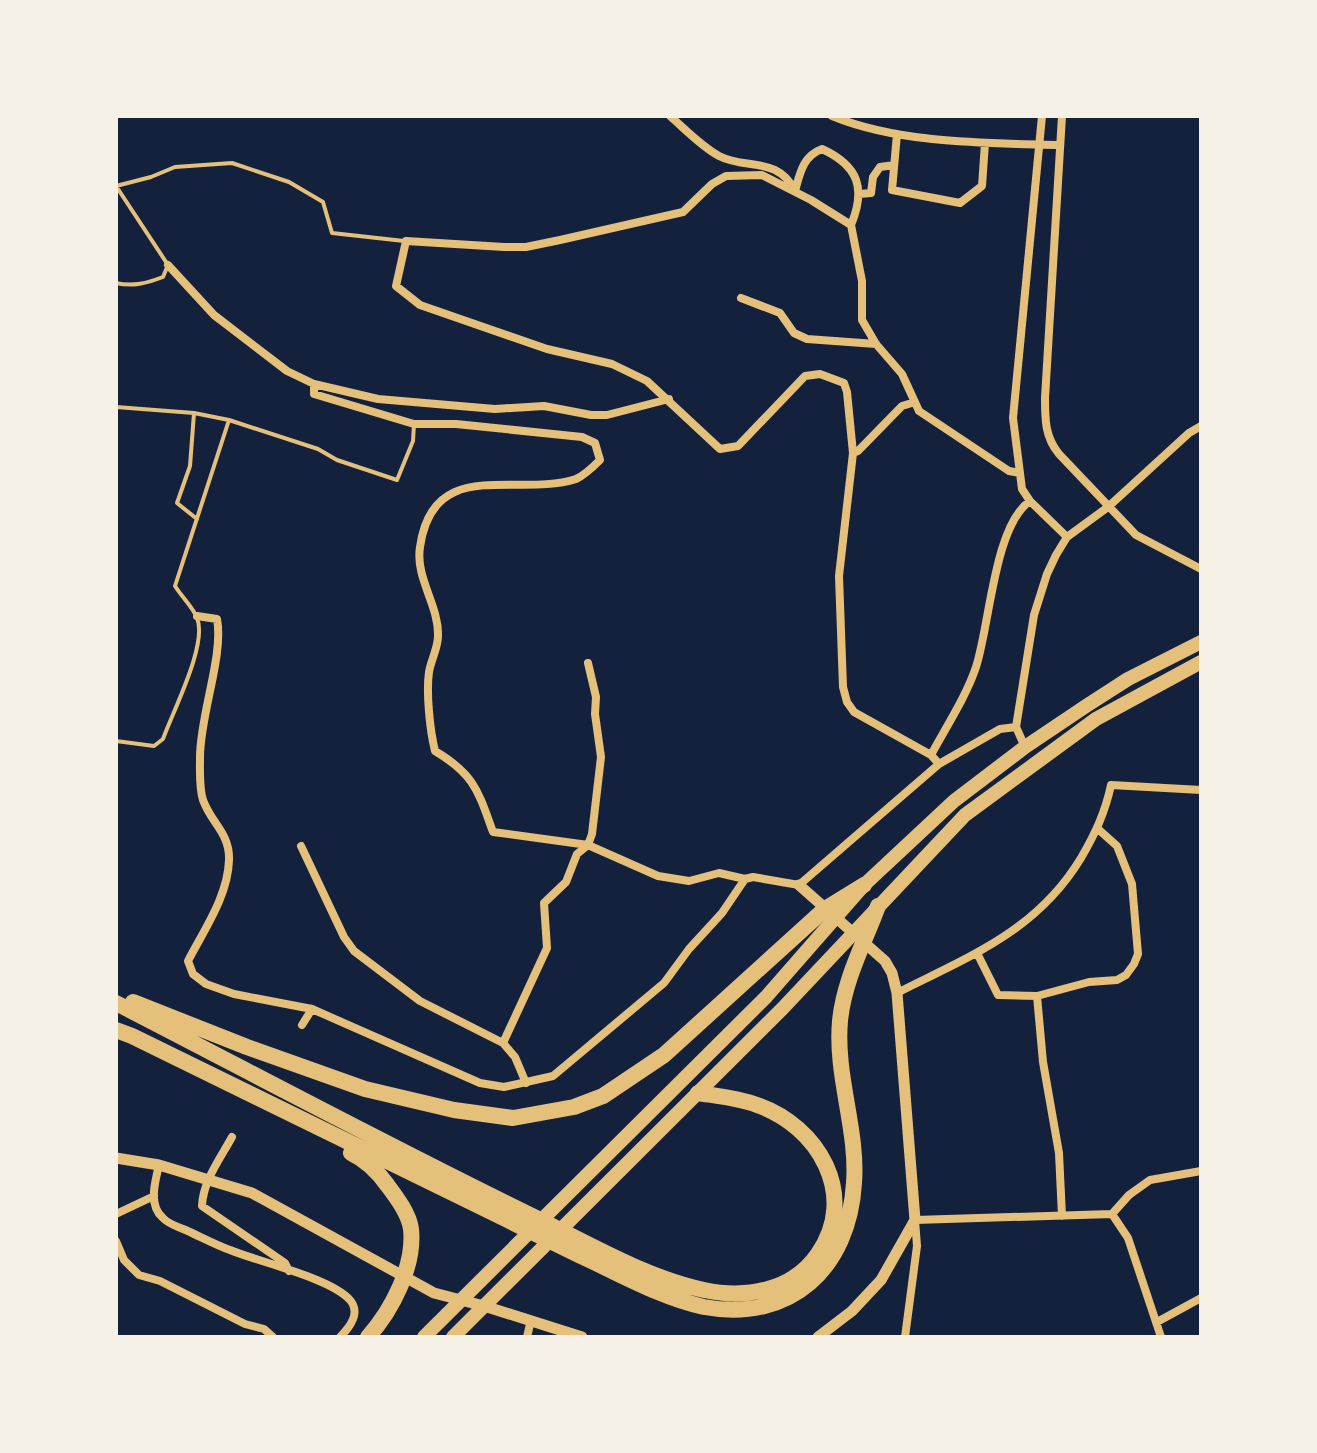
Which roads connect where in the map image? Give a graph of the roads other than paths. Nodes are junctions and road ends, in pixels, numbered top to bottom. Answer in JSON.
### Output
{"nodes":[{"id":1,"x":670,"y":116,"type":"edge"},
{"id":2,"x":832,"y":116,"type":"edge"},
{"id":3,"x":1042,"y":116,"type":"edge"},
{"id":4,"x":1062,"y":116,"type":"edge"},
{"id":5,"x":897,"y":134,"type":"junction"},
{"id":6,"x":985,"y":143,"type":"junction"},
{"id":7,"x":1040,"y":145,"type":"junction"},
{"id":8,"x":1060,"y":145,"type":"junction"},
{"id":9,"x":894,"y":165,"type":"junction"},
{"id":10,"x":116,"y":186,"type":"edge"},
{"id":11,"x":795,"y":192,"type":"junction"},
{"id":12,"x":859,"y":194,"type":"junction"},
{"id":13,"x":851,"y":225,"type":"junction"},
{"id":14,"x":406,"y":241,"type":"junction"},
{"id":15,"x":168,"y":265,"type":"junction"},
{"id":16,"x":116,"y":283,"type":"edge"},
{"id":17,"x":741,"y":298,"type":"dead end"},
{"id":18,"x":876,"y":344,"type":"junction"},
{"id":19,"x":314,"y":384,"type":"junction"},
{"id":20,"x":669,"y":399,"type":"junction"},
{"id":21,"x":915,"y":402,"type":"junction"},
{"id":22,"x":116,"y":407,"type":"edge"},
{"id":23,"x":194,"y":413,"type":"junction"},
{"id":24,"x":229,"y":420,"type":"junction"},
{"id":25,"x":414,"y":424,"type":"junction"},
{"id":26,"x":1201,"y":426,"type":"edge"},
{"id":27,"x":853,"y":453,"type":"junction"},
{"id":28,"x":1020,"y":473,"type":"junction"},
{"id":29,"x":1030,"y":501,"type":"junction"},
{"id":30,"x":1108,"y":507,"type":"junction"},
{"id":31,"x":197,"y":519,"type":"junction"},
{"id":32,"x":1067,"y":537,"type":"junction"},
{"id":33,"x":1201,"y":569,"type":"edge"},
{"id":34,"x":197,"y":616,"type":"junction"},
{"id":35,"x":1201,"y":642,"type":"edge"},
{"id":36,"x":1201,"y":662,"type":"edge"},
{"id":37,"x":588,"y":663,"type":"dead end"},
{"id":38,"x":1016,"y":727,"type":"junction"},
{"id":39,"x":116,"y":741,"type":"edge"},
{"id":40,"x":1025,"y":747,"type":"junction"},
{"id":41,"x":931,"y":755,"type":"junction"},
{"id":42,"x":939,"y":764,"type":"junction"},
{"id":43,"x":1201,"y":790,"type":"edge"},
{"id":44,"x":1098,"y":829,"type":"junction"},
{"id":45,"x":588,"y":845,"type":"junction"},
{"id":46,"x":301,"y":846,"type":"dead end"},
{"id":47,"x":745,"y":879,"type":"junction"},
{"id":48,"x":799,"y":885,"type":"junction"},
{"id":49,"x":864,"y":885,"type":"joint"},
{"id":50,"x":878,"y":906,"type":"joint"},
{"id":51,"x":831,"y":914,"type":"junction"},
{"id":52,"x":858,"y":937,"type":"junction"},
{"id":53,"x":977,"y":953,"type":"junction"},
{"id":54,"x":897,"y":993,"type":"junction"},
{"id":55,"x":116,"y":996,"type":"edge"},
{"id":56,"x":1037,"y":996,"type":"junction"},
{"id":57,"x":116,"y":1003,"type":"edge"},
{"id":58,"x":312,"y":1009,"type":"junction"},
{"id":59,"x":302,"y":1025,"type":"dead end"},
{"id":60,"x":116,"y":1030,"type":"edge"},
{"id":61,"x":116,"y":1038,"type":"edge"},
{"id":62,"x":503,"y":1043,"type":"junction"},
{"id":63,"x":526,"y":1083,"type":"junction"},
{"id":64,"x":698,"y":1093,"type":"junction"},
{"id":65,"x":232,"y":1137,"type":"dead end"},
{"id":66,"x":116,"y":1158,"type":"edge"},
{"id":67,"x":159,"y":1165,"type":"junction"},
{"id":68,"x":1201,"y":1171,"type":"edge"},
{"id":69,"x":208,"y":1180,"type":"junction"},
{"id":70,"x":154,"y":1196,"type":"junction"},
{"id":71,"x":494,"y":1205,"type":"junction"},
{"id":72,"x":116,"y":1214,"type":"edge"},
{"id":73,"x":1112,"y":1214,"type":"junction"},
{"id":74,"x":1062,"y":1216,"type":"junction"},
{"id":75,"x":915,"y":1220,"type":"junction"},
{"id":76,"x":116,"y":1241,"type":"edge"},
{"id":77,"x":586,"y":1250,"type":"junction"},
{"id":78,"x":289,"y":1271,"type":"junction"},
{"id":79,"x":1201,"y":1298,"type":"edge"},
{"id":80,"x":460,"y":1300,"type":"junction"},
{"id":81,"x":484,"y":1306,"type":"junction"},
{"id":82,"x":531,"y":1320,"type":"junction"},
{"id":83,"x":1157,"y":1322,"type":"junction"},
{"id":84,"x":273,"y":1337,"type":"edge"},
{"id":85,"x":340,"y":1337,"type":"edge"},
{"id":86,"x":368,"y":1337,"type":"edge"},
{"id":87,"x":424,"y":1337,"type":"edge"},
{"id":88,"x":453,"y":1337,"type":"edge"},
{"id":89,"x":527,"y":1337,"type":"edge"},
{"id":90,"x":582,"y":1337,"type":"edge"},
{"id":91,"x":818,"y":1337,"type":"edge"},
{"id":92,"x":905,"y":1337,"type":"edge"},
{"id":93,"x":1160,"y":1337,"type":"edge"}],
"edges":[{"from":1,"to":11,"type":"street"},
{"from":2,"to":5,"type":"street"},
{"from":3,"to":7,"type":"street"},
{"from":4,"to":8,"type":"street"},
{"from":5,"to":6,"type":"street"},
{"from":5,"to":9,"type":"street"},
{"from":6,"to":7,"type":"street"},
{"from":6,"to":9,"type":"street"},
{"from":7,"to":8,"type":"street"},
{"from":7,"to":28,"type":"street"},
{"from":8,"to":30,"type":"street"},
{"from":9,"to":12,"type":"street"},
{"from":10,"to":14,"type":"lane"},
{"from":10,"to":15,"type":"lane"},
{"from":11,"to":12,"type":"street"},
{"from":11,"to":13,"type":"street"},
{"from":11,"to":14,"type":"street"},
{"from":12,"to":13,"type":"street"},
{"from":13,"to":18,"type":"street"},
{"from":14,"to":20,"type":"street"},
{"from":15,"to":16,"type":"lane"},
{"from":15,"to":19,"type":"street"},
{"from":17,"to":18,"type":"street"},
{"from":18,"to":21,"type":"street"},
{"from":19,"to":20,"type":"street"},
{"from":19,"to":25,"type":"street"},
{"from":20,"to":27,"type":"street"},
{"from":21,"to":27,"type":"street"},
{"from":21,"to":28,"type":"street"},
{"from":22,"to":23,"type":"lane"},
{"from":23,"to":24,"type":"lane"},
{"from":23,"to":31,"type":"lane"},
{"from":24,"to":25,"type":"lane"},
{"from":24,"to":31,"type":"lane"},
{"from":25,"to":45,"type":"street"},
{"from":26,"to":30,"type":"street"},
{"from":27,"to":41,"type":"street"},
{"from":28,"to":29,"type":"street"},
{"from":29,"to":32,"type":"street"},
{"from":29,"to":41,"type":"street"},
{"from":30,"to":32,"type":"street"},
{"from":30,"to":33,"type":"street"},
{"from":31,"to":34,"type":"lane"},
{"from":32,"to":38,"type":"street"},
{"from":34,"to":39,"type":"lane"},
{"from":34,"to":58,"type":"street"},
{"from":35,"to":40,"type":"highway"},
{"from":36,"to":50,"type":"highway"},
{"from":37,"to":45,"type":"street"},
{"from":38,"to":40,"type":"street"},
{"from":38,"to":42,"type":"street"},
{"from":40,"to":49,"type":"highway"},
{"from":41,"to":42,"type":"street"},
{"from":42,"to":48,"type":"street"},
{"from":43,"to":44,"type":"street"},
{"from":44,"to":53,"type":"street"},
{"from":44,"to":56,"type":"street"},
{"from":45,"to":47,"type":"street"},
{"from":45,"to":62,"type":"street"},
{"from":46,"to":62,"type":"street"},
{"from":47,"to":48,"type":"street"},
{"from":47,"to":63,"type":"street"},
{"from":48,"to":51,"type":"street"},
{"from":49,"to":51,"type":"highway"},
{"from":50,"to":52,"type":"highway"},
{"from":51,"to":52,"type":"street"},
{"from":51,"to":55,"type":"highway"},
{"from":51,"to":80,"type":"highway"},
{"from":52,"to":54,"type":"street"},
{"from":52,"to":64,"type":"highway"},
{"from":52,"to":77,"type":"highway"},
{"from":53,"to":54,"type":"street"},
{"from":53,"to":56,"type":"street"},
{"from":54,"to":75,"type":"street"},
{"from":56,"to":74,"type":"street"},
{"from":57,"to":71,"type":"highway"},
{"from":58,"to":59,"type":"street"},
{"from":58,"to":63,"type":"street"},
{"from":60,"to":71,"type":"highway"},
{"from":61,"to":86,"type":"highway"},
{"from":62,"to":63,"type":"street"},
{"from":64,"to":77,"type":"highway"},
{"from":64,"to":81,"type":"highway"},
{"from":65,"to":69,"type":"street"},
{"from":66,"to":67,"type":"street"},
{"from":67,"to":69,"type":"street"},
{"from":67,"to":70,"type":"street"},
{"from":68,"to":73,"type":"street"},
{"from":69,"to":78,"type":"street"},
{"from":69,"to":80,"type":"street"},
{"from":70,"to":72,"type":"street"},
{"from":70,"to":78,"type":"street"},
{"from":71,"to":77,"type":"highway"},
{"from":73,"to":74,"type":"street"},
{"from":73,"to":83,"type":"street"},
{"from":74,"to":75,"type":"street"},
{"from":75,"to":91,"type":"street"},
{"from":75,"to":92,"type":"street"},
{"from":76,"to":84,"type":"street"},
{"from":78,"to":85,"type":"street"},
{"from":79,"to":83,"type":"street"},
{"from":80,"to":81,"type":"street"},
{"from":80,"to":87,"type":"highway"},
{"from":81,"to":82,"type":"street"},
{"from":81,"to":88,"type":"highway"},
{"from":82,"to":89,"type":"street"},
{"from":82,"to":90,"type":"street"},
{"from":83,"to":93,"type":"street"}]}
